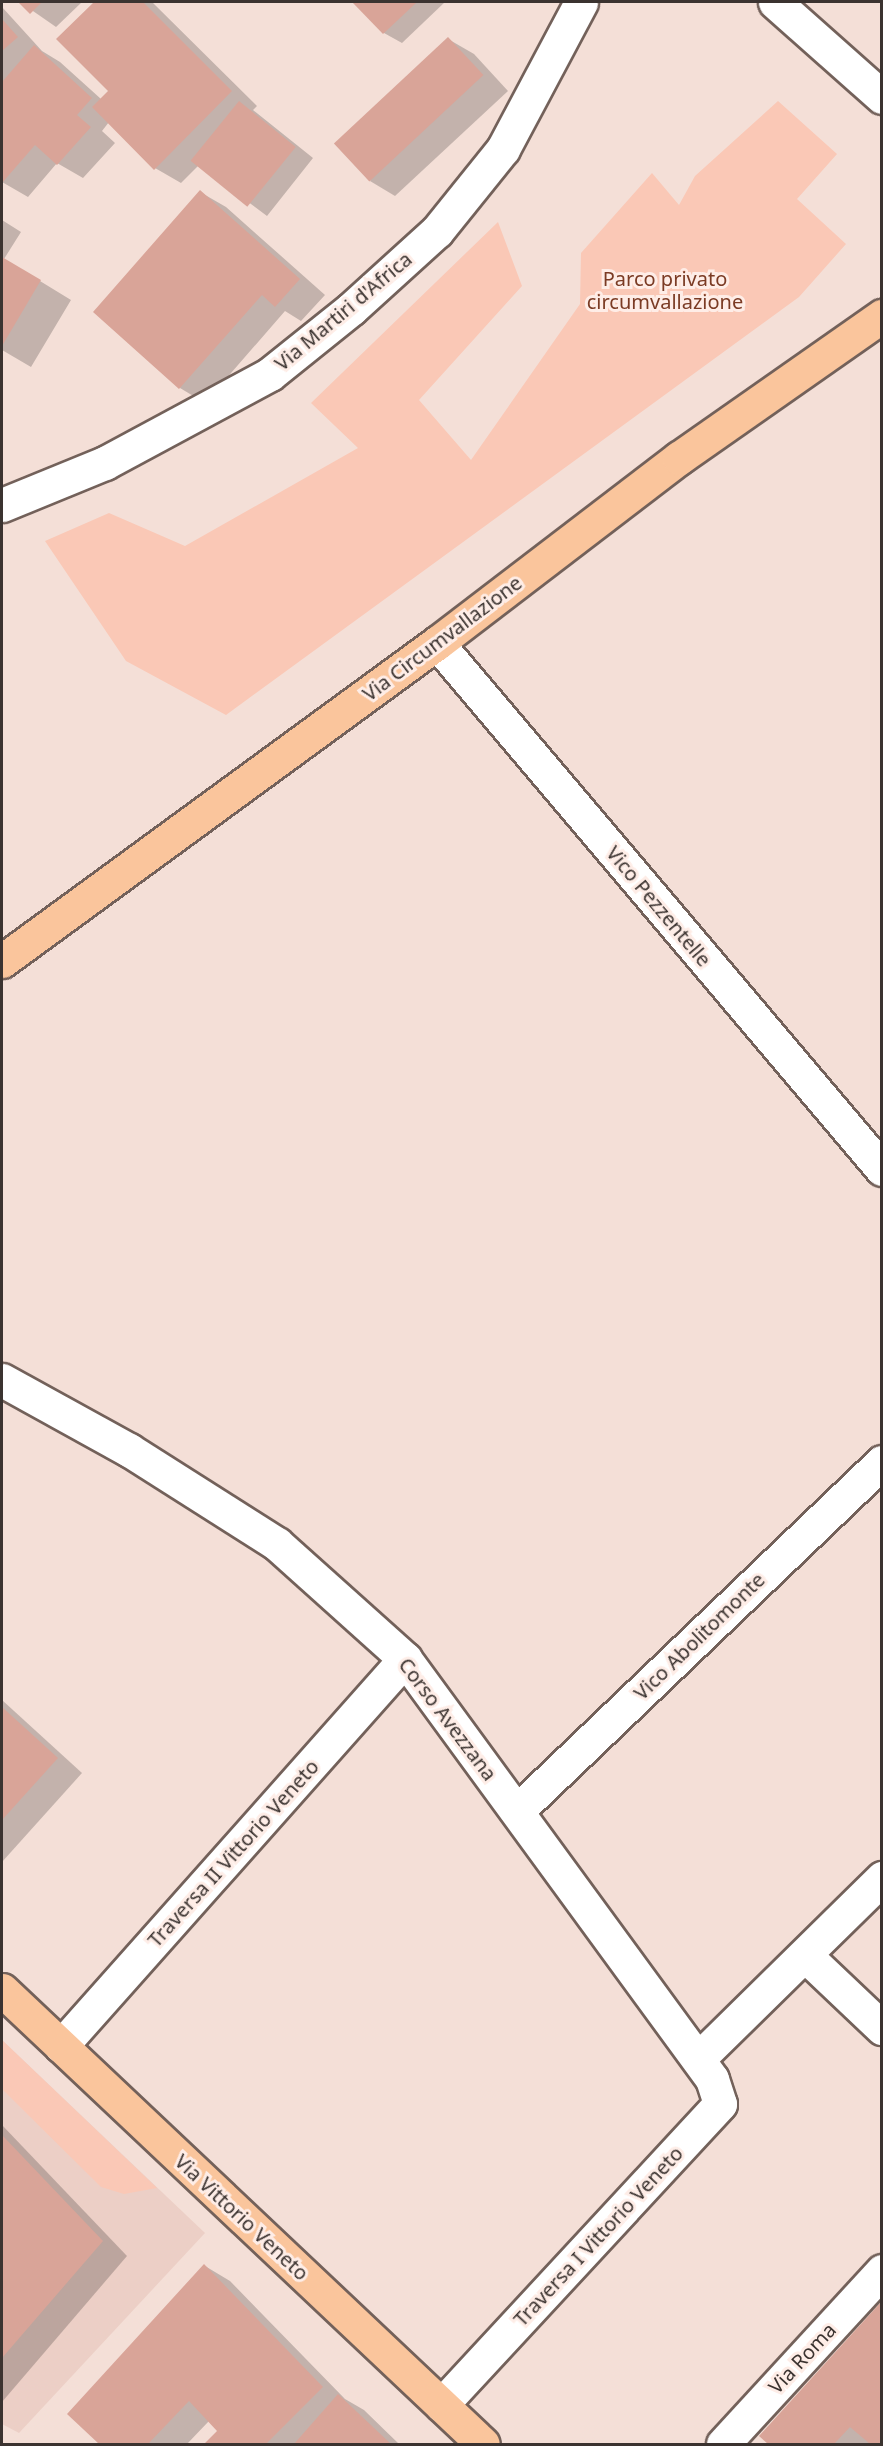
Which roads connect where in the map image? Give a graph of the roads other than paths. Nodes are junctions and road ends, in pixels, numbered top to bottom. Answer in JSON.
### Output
{"nodes":[{"id":1,"x":581,"y":2,"type":"edge"},
{"id":2,"x":775,"y":2,"type":"edge"},
{"id":3,"x":882,"y":97,"type":"edge"},
{"id":4,"x":882,"y":315,"type":"edge"},
{"id":5,"x":2,"y":505,"type":"edge"},
{"id":6,"x":437,"y":643,"type":"junction"},
{"id":7,"x":2,"y":961,"type":"edge"},
{"id":8,"x":882,"y":1169,"type":"edge"},
{"id":9,"x":2,"y":1380,"type":"edge"},
{"id":10,"x":882,"y":1462,"type":"edge"},
{"id":11,"x":405,"y":1659,"type":"junction"},
{"id":12,"x":517,"y":1811,"type":"junction"},
{"id":13,"x":882,"y":1878,"type":"edge"},
{"id":14,"x":806,"y":1956,"type":"junction"},
{"id":15,"x":2,"y":1990,"type":"edge"},
{"id":16,"x":882,"y":2028,"type":"edge"},
{"id":17,"x":62,"y":2046,"type":"junction"},
{"id":18,"x":699,"y":2058,"type":"junction"},
{"id":19,"x":878,"y":2280,"type":"edge"},
{"id":20,"x":441,"y":2405,"type":"junction"},
{"id":21,"x":483,"y":2445,"type":"edge"},
{"id":22,"x":723,"y":2445,"type":"edge"}],
"edges":[{"from":1,"to":5,"type":"street","name":"Via Martiri d'Africa"},
{"from":2,"to":3,"type":"street"},
{"from":4,"to":6,"type":"main road","name":"Via Circumvallazione"},
{"from":6,"to":7,"type":"main road","name":"Via Circumvallazione"},
{"from":6,"to":8,"type":"street","name":"Vico Pezzentelle"},
{"from":9,"to":11,"type":"street","name":"Corso Avezzana"},
{"from":10,"to":12,"type":"street","name":"Vico Abolitomonte"},
{"from":11,"to":12,"type":"street","name":"Corso Avezzana"},
{"from":11,"to":17,"type":"street","name":"Traversa II Vittorio Veneto"},
{"from":12,"to":18,"type":"street","name":"Corso Avezzana"},
{"from":13,"to":14,"type":"street"},
{"from":14,"to":16,"type":"street"},
{"from":14,"to":18,"type":"street"},
{"from":15,"to":17,"type":"main road","name":"Via Vittorio Veneto"},
{"from":17,"to":20,"type":"main road","name":"Via Vittorio Veneto"},
{"from":18,"to":20,"type":"street","name":"Traversa I Vittorio Veneto"},
{"from":19,"to":22,"type":"street","name":"Via Roma"},
{"from":20,"to":21,"type":"main road","name":"Via Vittorio Veneto"}]}
